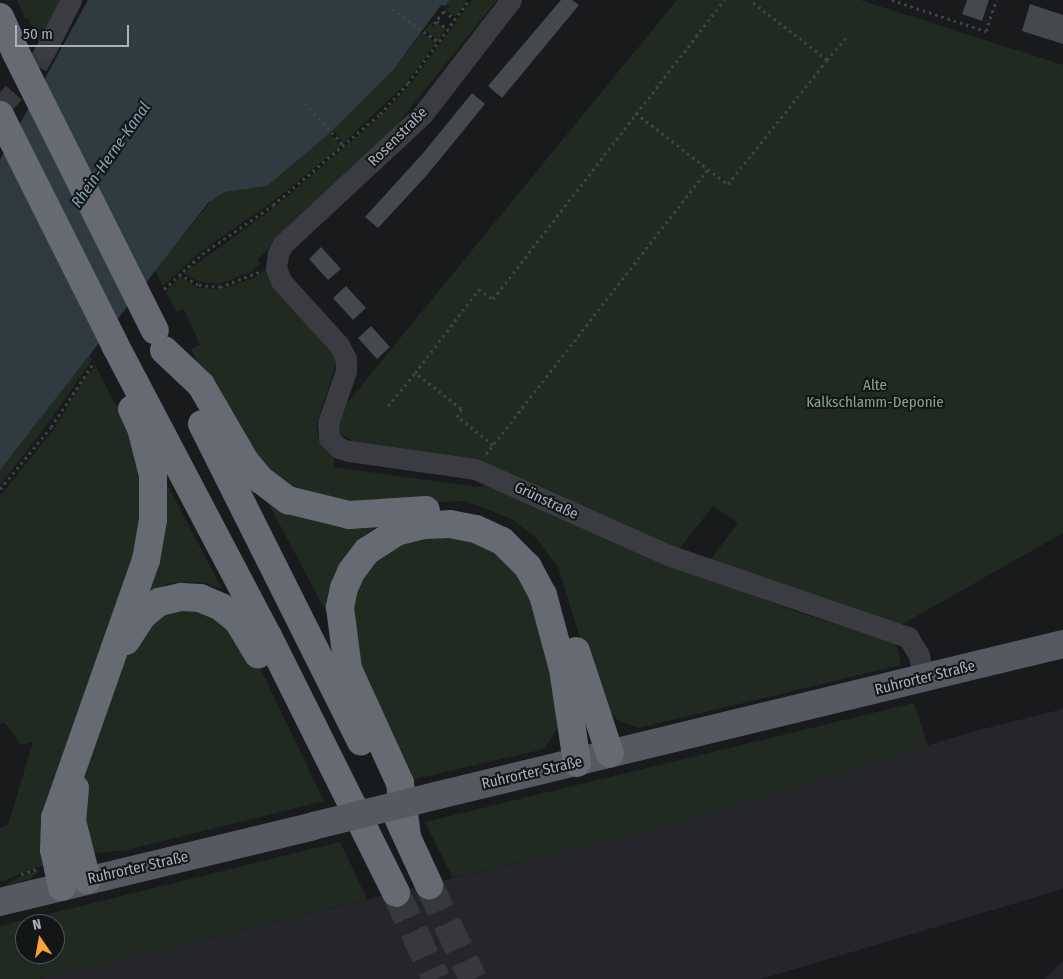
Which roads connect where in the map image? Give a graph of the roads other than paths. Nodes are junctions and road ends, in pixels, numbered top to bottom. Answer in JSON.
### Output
{"nodes":[{"id":1,"x":71,"y":0,"type":"edge"},
{"id":2,"x":511,"y":0,"type":"edge"},
{"id":3,"x":0,"y":17,"type":"edge"},
{"id":4,"x":45,"y":51,"type":"tunnel mouth"},
{"id":5,"x":0,"y":115,"type":"edge"},
{"id":6,"x":276,"y":264,"type":"joint"},
{"id":7,"x":160,"y":340,"type":"junction"},
{"id":8,"x":115,"y":345,"type":"junction"},
{"id":9,"x":1063,"y":644,"type":"edge"},
{"id":10,"x":924,"y":678,"type":"junction"},
{"id":11,"x":324,"y":748,"type":"junction"},
{"id":12,"x":610,"y":754,"type":"junction"},
{"id":13,"x":577,"y":763,"type":"junction"},
{"id":14,"x":407,"y":836,"type":"junction"},
{"id":15,"x":74,"y":884,"type":"junction"},
{"id":16,"x":429,"y":885,"type":"tunnel mouth"},
{"id":17,"x":396,"y":893,"type":"tunnel mouth"},
{"id":18,"x":0,"y":902,"type":"edge"}],
"edges":[{"from":1,"to":4,"type":"street"},
{"from":2,"to":6,"type":"street","name":"Rosenstraße"},
{"from":3,"to":7,"type":"highway","bridge":true},
{"from":5,"to":8,"type":"highway","bridge":true},
{"from":6,"to":10,"type":"street","name":"Grünstraße"},
{"from":7,"to":12,"type":"highway"},
{"from":7,"to":14,"type":"highway"},
{"from":8,"to":11,"type":"highway"},
{"from":8,"to":15,"type":"highway"},
{"from":9,"to":10,"type":"main road","name":"Ruhrorter Straße"},
{"from":10,"to":12,"type":"main road","name":"Ruhrorter Straße"},
{"from":11,"to":15,"type":"highway"},
{"from":11,"to":17,"type":"highway"},
{"from":12,"to":13,"type":"main road","name":"Ruhrorter Straße"},
{"from":13,"to":14,"type":"highway"},
{"from":13,"to":15,"type":"main road","name":"Ruhrorter Straße","bridge":true},
{"from":14,"to":16,"type":"highway"},
{"from":15,"to":18,"type":"main road","name":"Ruhrorter Straße"}]}
